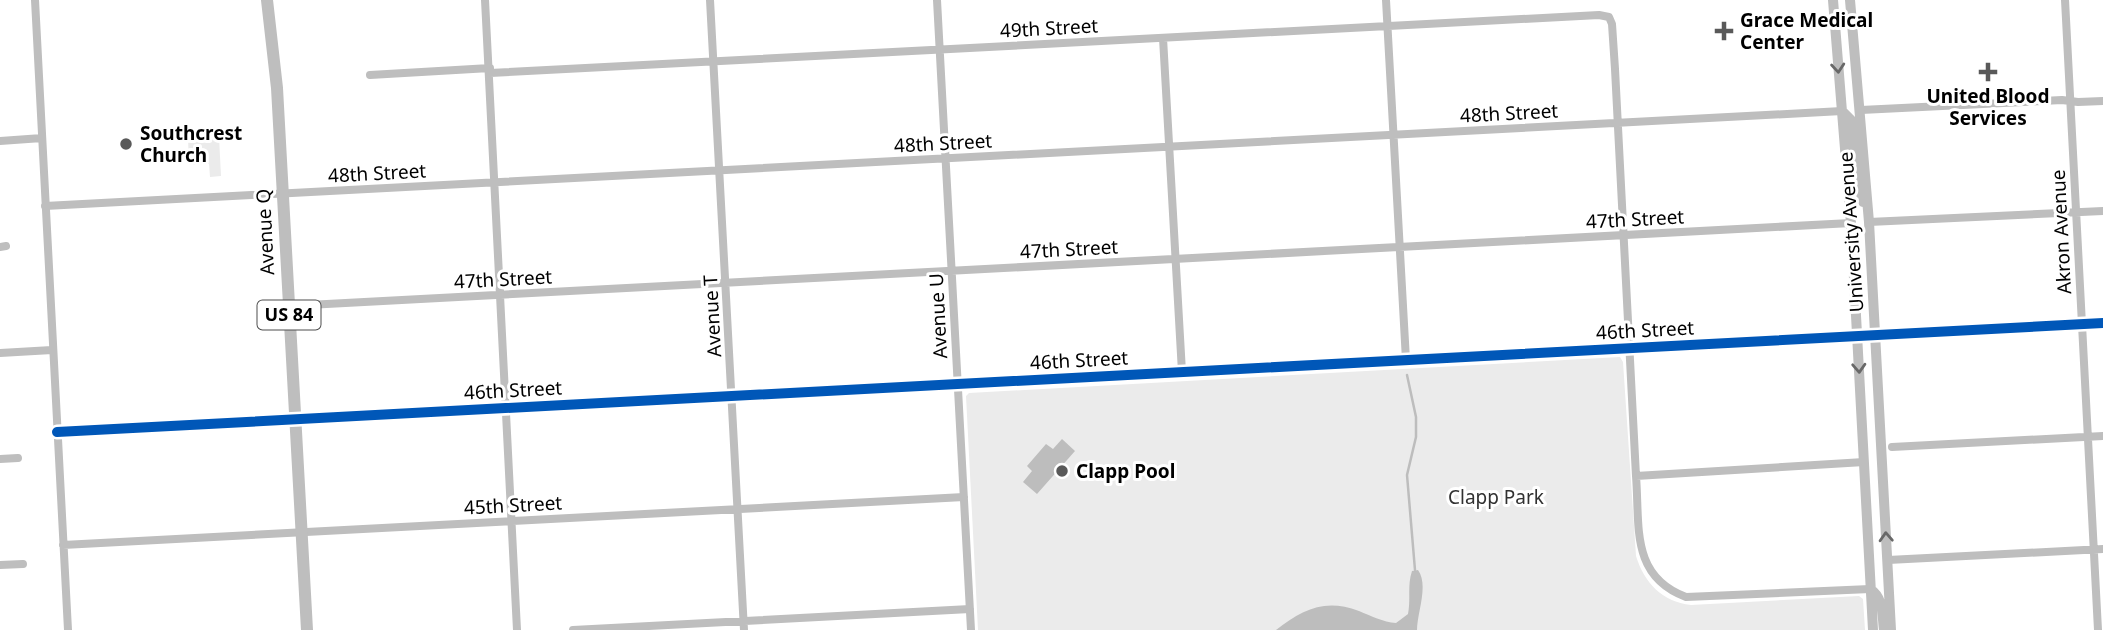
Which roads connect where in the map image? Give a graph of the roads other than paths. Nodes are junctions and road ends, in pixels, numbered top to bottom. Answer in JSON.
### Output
{"nodes":[{"id":1,"x":35,"y":0,"type":"edge"},
{"id":2,"x":267,"y":0,"type":"edge"},
{"id":3,"x":485,"y":0,"type":"edge"},
{"id":4,"x":710,"y":0,"type":"edge"},
{"id":5,"x":937,"y":0,"type":"edge"},
{"id":6,"x":1386,"y":0,"type":"edge"},
{"id":7,"x":1833,"y":0,"type":"edge"},
{"id":8,"x":1850,"y":0,"type":"edge"},
{"id":9,"x":2064,"y":0,"type":"edge"},
{"id":10,"x":1852,"y":24,"type":"junction"},
{"id":11,"x":1834,"y":25,"type":"junction"},
{"id":12,"x":1387,"y":26,"type":"junction"},
{"id":13,"x":1163,"y":38,"type":"junction"},
{"id":14,"x":940,"y":50,"type":"junction"},
{"id":15,"x":713,"y":62,"type":"junction"},
{"id":16,"x":490,"y":71,"type":"junction"},
{"id":17,"x":370,"y":75,"type":"dead end"},
{"id":18,"x":2070,"y":101,"type":"junction"},
{"id":19,"x":2103,"y":101,"type":"edge"},
{"id":20,"x":1861,"y":110,"type":"junction"},
{"id":21,"x":1842,"y":111,"type":"junction"},
{"id":22,"x":1618,"y":123,"type":"junction"},
{"id":23,"x":1394,"y":135,"type":"junction"},
{"id":24,"x":42,"y":138,"type":"junction"},
{"id":25,"x":0,"y":141,"type":"edge"},
{"id":26,"x":1169,"y":147,"type":"junction"},
{"id":27,"x":946,"y":159,"type":"junction"},
{"id":28,"x":720,"y":171,"type":"junction"},
{"id":29,"x":494,"y":183,"type":"junction"},
{"id":30,"x":282,"y":194,"type":"junction"},
{"id":31,"x":45,"y":206,"type":"junction"},
{"id":32,"x":2103,"y":211,"type":"edge"},
{"id":33,"x":2076,"y":212,"type":"junction"},
{"id":34,"x":1869,"y":222,"type":"junction"},
{"id":35,"x":1851,"y":223,"type":"junction"},
{"id":36,"x":1624,"y":236,"type":"junction"},
{"id":37,"x":1400,"y":247,"type":"junction"},
{"id":38,"x":1176,"y":259,"type":"junction"},
{"id":39,"x":952,"y":271,"type":"junction"},
{"id":40,"x":726,"y":283,"type":"junction"},
{"id":41,"x":501,"y":295,"type":"junction"},
{"id":42,"x":289,"y":306,"type":"junction"},
{"id":43,"x":2103,"y":323,"type":"edge"},
{"id":44,"x":2081,"y":324,"type":"junction"},
{"id":45,"x":1876,"y":335,"type":"junction"},
{"id":46,"x":1857,"y":336,"type":"junction"},
{"id":47,"x":1630,"y":348,"type":"junction"},
{"id":48,"x":52,"y":350,"type":"junction"},
{"id":49,"x":0,"y":353,"type":"edge"},
{"id":50,"x":1406,"y":360,"type":"junction"},
{"id":51,"x":1182,"y":372,"type":"junction"},
{"id":52,"x":958,"y":384,"type":"junction"},
{"id":53,"x":732,"y":396,"type":"junction"},
{"id":54,"x":506,"y":408,"type":"junction"},
{"id":55,"x":295,"y":419,"type":"junction"},
{"id":56,"x":57,"y":432,"type":"junction"},
{"id":57,"x":2103,"y":436,"type":"edge"},
{"id":58,"x":2088,"y":437,"type":"junction"},
{"id":59,"x":1892,"y":447,"type":"dead end"},
{"id":60,"x":18,"y":458,"type":"dead end"},
{"id":61,"x":0,"y":459,"type":"edge"},
{"id":62,"x":1864,"y":462,"type":"junction"},
{"id":63,"x":1636,"y":476,"type":"junction"},
{"id":64,"x":964,"y":497,"type":"junction"},
{"id":65,"x":738,"y":509,"type":"junction"},
{"id":66,"x":511,"y":520,"type":"junction"},
{"id":67,"x":302,"y":532,"type":"junction"},
{"id":68,"x":63,"y":545,"type":"junction"},
{"id":69,"x":2098,"y":549,"type":"edge"},
{"id":70,"x":1888,"y":560,"type":"junction"},
{"id":71,"x":23,"y":564,"type":"dead end"},
{"id":72,"x":0,"y":565,"type":"edge"},
{"id":73,"x":1870,"y":589,"type":"junction"},
{"id":74,"x":970,"y":609,"type":"junction"},
{"id":75,"x":744,"y":626,"type":"edge"},
{"id":76,"x":68,"y":630,"type":"edge"},
{"id":77,"x":307,"y":630,"type":"edge"},
{"id":78,"x":517,"y":630,"type":"edge"},
{"id":79,"x":573,"y":630,"type":"edge"},
{"id":80,"x":971,"y":630,"type":"edge"},
{"id":81,"x":1873,"y":630,"type":"edge"},
{"id":82,"x":1884,"y":630,"type":"edge"},
{"id":83,"x":1891,"y":630,"type":"edge"},
{"id":84,"x":2098,"y":630,"type":"edge"}],
"edges":[{"from":1,"to":24,"type":"street"},
{"from":2,"to":30,"type":"highway","name":"Avenue Q","number":"US 84"},
{"from":3,"to":16,"type":"street"},
{"from":4,"to":15,"type":"street","name":"Avenue T"},
{"from":5,"to":14,"type":"street","name":"Avenue U"},
{"from":6,"to":12,"type":"street"},
{"from":7,"to":11,"type":"main road","name":"University Avenue"},
{"from":8,"to":10,"type":"main road","name":"University Avenue"},
{"from":9,"to":18,"type":"street","name":"Akron Avenue"},
{"from":10,"to":11,"type":"main road"},
{"from":10,"to":20,"type":"main road","name":"University Avenue"},
{"from":11,"to":21,"type":"main road","name":"University Avenue","one_way":true},
{"from":12,"to":13,"type":"street","name":"49th Street"},
{"from":12,"to":22,"type":"street","name":"49th Street"},
{"from":12,"to":23,"type":"street"},
{"from":13,"to":14,"type":"street","name":"49th Street"},
{"from":13,"to":26,"type":"street"},
{"from":14,"to":15,"type":"street","name":"49th Street"},
{"from":14,"to":27,"type":"street","name":"Avenue U"},
{"from":15,"to":16,"type":"street","name":"49th Street"},
{"from":15,"to":28,"type":"street","name":"Avenue T"},
{"from":16,"to":17,"type":"street","name":"49th Street"},
{"from":16,"to":29,"type":"street"},
{"from":18,"to":19,"type":"street"},
{"from":18,"to":20,"type":"street"},
{"from":18,"to":33,"type":"street","name":"Akron Avenue"},
{"from":20,"to":34,"type":"main road","name":"University Avenue"},
{"from":21,"to":22,"type":"street","name":"48th Street"},
{"from":21,"to":34,"type":"main road"},
{"from":21,"to":35,"type":"main road","name":"University Avenue"},
{"from":22,"to":23,"type":"street","name":"48th Street"},
{"from":22,"to":36,"type":"street"},
{"from":23,"to":26,"type":"street","name":"48th Street"},
{"from":23,"to":37,"type":"street"},
{"from":24,"to":25,"type":"street"},
{"from":24,"to":31,"type":"street"},
{"from":26,"to":27,"type":"street","name":"48th Street"},
{"from":26,"to":38,"type":"street"},
{"from":27,"to":28,"type":"street","name":"48th Street"},
{"from":27,"to":39,"type":"street","name":"Avenue U"},
{"from":28,"to":29,"type":"street","name":"48th Street"},
{"from":28,"to":40,"type":"street","name":"Avenue T"},
{"from":29,"to":30,"type":"street","name":"48th Street"},
{"from":29,"to":41,"type":"street"},
{"from":30,"to":31,"type":"street","name":"48th Street"},
{"from":30,"to":42,"type":"highway","name":"Avenue Q","number":"US 84"},
{"from":31,"to":48,"type":"street"},
{"from":32,"to":33,"type":"street"},
{"from":33,"to":34,"type":"street"},
{"from":33,"to":44,"type":"street","name":"Akron Avenue"},
{"from":34,"to":45,"type":"main road","name":"University Avenue"},
{"from":35,"to":36,"type":"street","name":"47th Street"},
{"from":35,"to":46,"type":"main road","name":"University Avenue"},
{"from":36,"to":37,"type":"street","name":"47th Street"},
{"from":36,"to":47,"type":"street"},
{"from":37,"to":38,"type":"street","name":"47th Street"},
{"from":37,"to":50,"type":"street"},
{"from":38,"to":39,"type":"street","name":"47th Street"},
{"from":38,"to":51,"type":"street"},
{"from":39,"to":40,"type":"street","name":"47th Street"},
{"from":39,"to":52,"type":"street","name":"Avenue U"},
{"from":40,"to":41,"type":"street","name":"47th Street"},
{"from":40,"to":53,"type":"street","name":"Avenue T"},
{"from":41,"to":42,"type":"street","name":"47th Street"},
{"from":41,"to":54,"type":"street"},
{"from":42,"to":55,"type":"highway","name":"Avenue Q","number":"US 84"},
{"from":43,"to":44,"type":"street","name":"46th Street"},
{"from":44,"to":45,"type":"street","name":"46th Street"},
{"from":44,"to":58,"type":"street","name":"Akron Avenue"},
{"from":45,"to":46,"type":"street","name":"46th Street"},
{"from":70,"to":45,"type":"main road","name":"University Avenue","one_way":true},
{"from":46,"to":47,"type":"street","name":"46th Street"},
{"from":46,"to":62,"type":"main road","name":"University Avenue","one_way":true},
{"from":47,"to":50,"type":"street","name":"46th Street"},
{"from":47,"to":63,"type":"street"},
{"from":48,"to":49,"type":"street"},
{"from":48,"to":56,"type":"street"},
{"from":50,"to":51,"type":"street","name":"46th Street"},
{"from":51,"to":52,"type":"street","name":"46th Street"},
{"from":52,"to":53,"type":"street","name":"46th Street"},
{"from":52,"to":64,"type":"street","name":"Avenue U"},
{"from":53,"to":54,"type":"street","name":"46th Street"},
{"from":53,"to":65,"type":"street","name":"Avenue T"},
{"from":54,"to":55,"type":"street","name":"46th Street"},
{"from":54,"to":66,"type":"street"},
{"from":55,"to":56,"type":"street","name":"46th Street"},
{"from":55,"to":67,"type":"highway","name":"Avenue Q","number":"US 84"},
{"from":56,"to":68,"type":"street"},
{"from":57,"to":58,"type":"street"},
{"from":58,"to":59,"type":"street"},
{"from":58,"to":69,"type":"street","name":"Akron Avenue"},
{"from":60,"to":61,"type":"street"},
{"from":62,"to":63,"type":"street"},
{"from":62,"to":73,"type":"main road","name":"University Avenue"},
{"from":63,"to":73,"type":"street"},
{"from":64,"to":65,"type":"street","name":"45th Street"},
{"from":64,"to":74,"type":"street","name":"Avenue U"},
{"from":65,"to":66,"type":"street","name":"45th Street"},
{"from":65,"to":75,"type":"street","name":"Avenue T"},
{"from":66,"to":67,"type":"street","name":"45th Street"},
{"from":66,"to":78,"type":"street"},
{"from":67,"to":68,"type":"street","name":"45th Street"},
{"from":67,"to":77,"type":"highway","name":"Avenue Q","number":"US 84"},
{"from":68,"to":76,"type":"street"},
{"from":69,"to":70,"type":"street"},
{"from":69,"to":84,"type":"street","name":"Akron Avenue"},
{"from":70,"to":83,"type":"main road","name":"University Avenue"},
{"from":71,"to":72,"type":"street"},
{"from":73,"to":81,"type":"main road","name":"University Avenue"},
{"from":73,"to":82,"type":"main road"},
{"from":74,"to":75,"type":"street"},
{"from":74,"to":80,"type":"street","name":"Avenue U"},
{"from":75,"to":79,"type":"street"}]}
